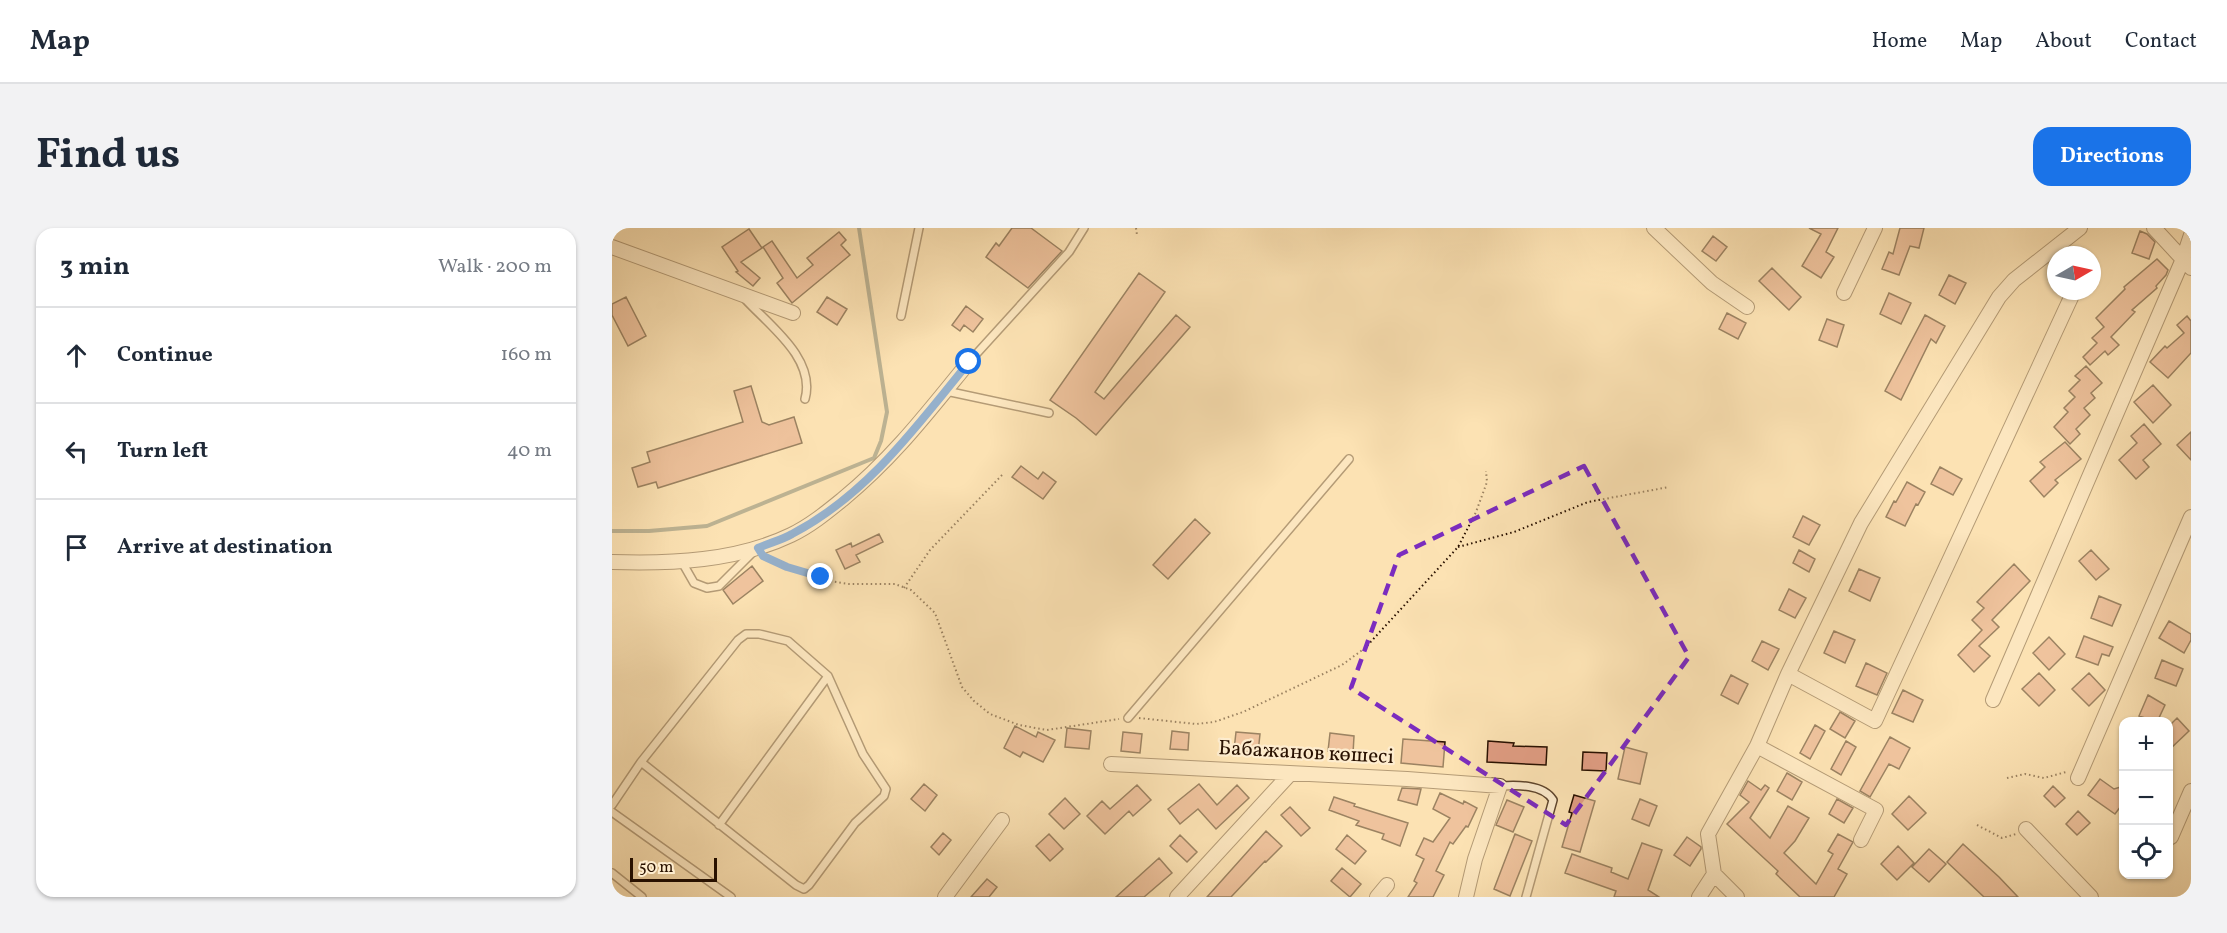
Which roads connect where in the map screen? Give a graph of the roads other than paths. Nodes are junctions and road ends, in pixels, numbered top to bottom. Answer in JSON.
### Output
{"nodes":[{"id":1,"x":919,"y":228,"type":"edge"},
{"id":2,"x":1084,"y":228,"type":"edge"},
{"id":3,"x":1654,"y":228,"type":"edge"},
{"id":4,"x":1875,"y":228,"type":"edge"},
{"id":5,"x":2080,"y":228,"type":"edge"},
{"id":6,"x":2154,"y":228,"type":"edge"},
{"id":7,"x":2191,"y":235,"type":"edge"},
{"id":8,"x":2064,"y":246,"type":"edge"},
{"id":9,"x":612,"y":247,"type":"edge"},
{"id":10,"x":2047,"y":259,"type":"edge"},
{"id":11,"x":2187,"y":263,"type":"edge"},
{"id":12,"x":740,"y":293,"type":"junction"},
{"id":13,"x":1844,"y":293,"type":"dead end"},
{"id":14,"x":2070,"y":300,"type":"edge"},
{"id":15,"x":1747,"y":307,"type":"dead end"},
{"id":16,"x":793,"y":313,"type":"dead end"},
{"id":17,"x":901,"y":316,"type":"dead end"},
{"id":18,"x":969,"y":362,"type":"joint"},
{"id":19,"x":946,"y":391,"type":"junction"},
{"id":20,"x":805,"y":399,"type":"dead end"},
{"id":21,"x":1049,"y":413,"type":"dead end"},
{"id":22,"x":1349,"y":459,"type":"dead end"},
{"id":23,"x":2191,"y":517,"type":"edge"},
{"id":24,"x":758,"y":548,"type":"junction"},
{"id":25,"x":612,"y":562,"type":"edge"},
{"id":26,"x":682,"y":562,"type":"junction"},
{"id":27,"x":1788,"y":674,"type":"junction"},
{"id":28,"x":828,"y":676,"type":"junction"},
{"id":29,"x":1993,"y":700,"type":"dead end"},
{"id":30,"x":1128,"y":718,"type":"dead end"},
{"id":31,"x":1757,"y":746,"type":"junction"},
{"id":32,"x":641,"y":762,"type":"junction"},
{"id":33,"x":1111,"y":764,"type":"dead end"},
{"id":34,"x":2080,"y":772,"type":"road end"},
{"id":35,"x":1290,"y":774,"type":"junction"},
{"id":36,"x":1500,"y":786,"type":"junction"},
{"id":37,"x":2191,"y":791,"type":"edge"},
{"id":38,"x":612,"y":805,"type":"edge"},
{"id":39,"x":612,"y":812,"type":"edge"},
{"id":40,"x":1002,"y":820,"type":"dead end"},
{"id":41,"x":718,"y":825,"type":"junction"},
{"id":42,"x":2026,"y":829,"type":"road end"},
{"id":43,"x":2173,"y":832,"type":"edge"},
{"id":44,"x":1861,"y":840,"type":"dead end"},
{"id":45,"x":612,"y":873,"type":"edge"},
{"id":46,"x":1714,"y":874,"type":"junction"},
{"id":47,"x":1387,"y":885,"type":"dead end"},
{"id":48,"x":642,"y":897,"type":"edge"},
{"id":49,"x":731,"y":897,"type":"edge"},
{"id":50,"x":945,"y":897,"type":"edge"},
{"id":51,"x":1178,"y":897,"type":"edge"},
{"id":52,"x":1377,"y":897,"type":"edge"},
{"id":53,"x":1466,"y":897,"type":"edge"},
{"id":54,"x":1526,"y":897,"type":"edge"},
{"id":55,"x":1699,"y":897,"type":"edge"},
{"id":56,"x":1737,"y":897,"type":"edge"},
{"id":57,"x":2091,"y":897,"type":"edge"}],
"edges":[{"from":1,"to":17,"type":"lane"},
{"from":2,"to":18,"type":"lane"},
{"from":3,"to":15,"type":"street"},
{"from":4,"to":13,"type":"street"},
{"from":5,"to":8,"type":"street"},
{"from":6,"to":11,"type":"street"},
{"from":7,"to":11,"type":"street"},
{"from":9,"to":12,"type":"street"},
{"from":10,"to":27,"type":"street"},
{"from":11,"to":29,"type":"street"},
{"from":12,"to":16,"type":"street"},
{"from":12,"to":20,"type":"lane"},
{"from":14,"to":27,"type":"street"},
{"from":18,"to":19,"type":"street"},
{"from":19,"to":21,"type":"lane"},
{"from":19,"to":24,"type":"street"},
{"from":22,"to":30,"type":"lane"},
{"from":23,"to":34,"type":"street"},
{"from":24,"to":26,"type":"street"},
{"from":24,"to":26,"type":"lane"},
{"from":25,"to":26,"type":"street"},
{"from":27,"to":31,"type":"street"},
{"from":28,"to":32,"type":"lane"},
{"from":28,"to":41,"type":"lane"},
{"from":28,"to":41,"type":"lane"},
{"from":31,"to":44,"type":"street"},
{"from":31,"to":46,"type":"street"},
{"from":32,"to":38,"type":"lane"},
{"from":32,"to":41,"type":"lane"},
{"from":33,"to":35,"type":"street","name":"Бабажанов көшесі"},
{"from":35,"to":36,"type":"street","name":"Бабажанов көшесі"},
{"from":35,"to":51,"type":"street"},
{"from":36,"to":53,"type":"street"},
{"from":36,"to":54,"type":"lane"},
{"from":37,"to":43,"type":"street"},
{"from":39,"to":49,"type":"lane"},
{"from":40,"to":50,"type":"street"},
{"from":42,"to":57,"type":"street"},
{"from":45,"to":48,"type":"lane"},
{"from":46,"to":55,"type":"street"},
{"from":46,"to":56,"type":"street"},
{"from":47,"to":52,"type":"street"}]}
